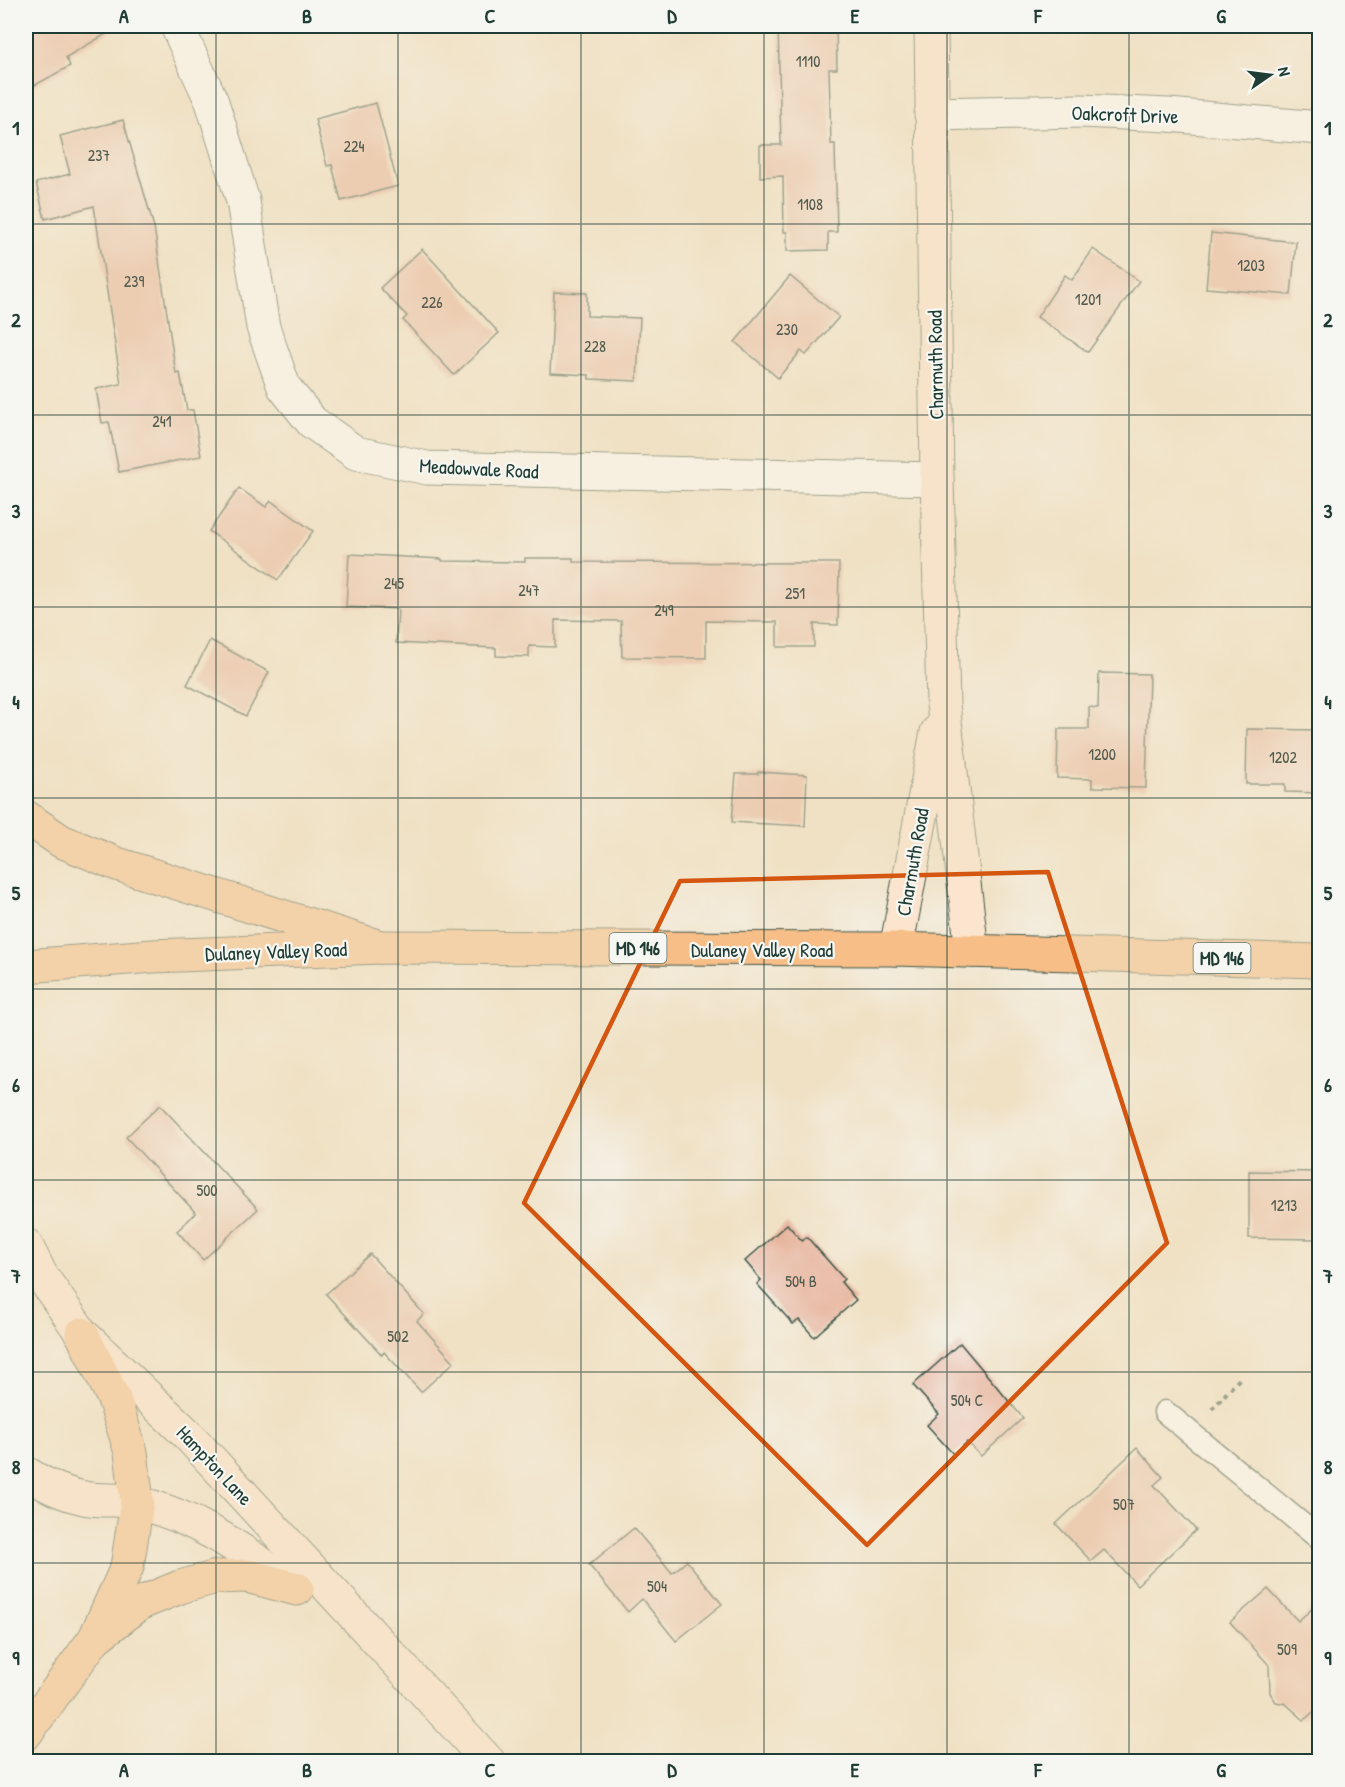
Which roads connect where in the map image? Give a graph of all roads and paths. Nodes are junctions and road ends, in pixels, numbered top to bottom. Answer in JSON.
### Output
{"nodes":[{"id":1,"x":177,"y":26,"type":"edge"},
{"id":2,"x":931,"y":26,"type":"edge"},
{"id":3,"x":931,"y":114,"type":"junction"},
{"id":4,"x":1320,"y":128,"type":"edge"},
{"id":5,"x":937,"y":479,"type":"junction"},
{"id":6,"x":943,"y":704,"type":"junction"},
{"id":7,"x":26,"y":817,"type":"edge"},
{"id":8,"x":380,"y":947,"type":"junction"},
{"id":9,"x":896,"y":949,"type":"junction"},
{"id":10,"x":972,"y":951,"type":"junction"},
{"id":11,"x":1320,"y":961,"type":"edge"},
{"id":12,"x":26,"y":966,"type":"edge"},
{"id":13,"x":26,"y":1245,"type":"edge"},
{"id":14,"x":82,"y":1334,"type":"junction"},
{"id":15,"x":1242,"y":1376,"type":"dead end"},
{"id":16,"x":1165,"y":1412,"type":"dead end"},
{"id":17,"x":1191,"y":1433,"type":"junction"},
{"id":18,"x":26,"y":1473,"type":"edge"},
{"id":19,"x":137,"y":1502,"type":"junction"},
{"id":20,"x":1320,"y":1539,"type":"edge"},
{"id":21,"x":297,"y":1589,"type":"junction"},
{"id":22,"x":95,"y":1638,"type":"junction"},
{"id":23,"x":412,"y":1680,"type":"junction"},
{"id":24,"x":26,"y":1733,"type":"edge"},
{"id":25,"x":489,"y":1761,"type":"edge"}],
"edges":[{"from":1,"to":5,"type":"street","name":"Meadowvale Road"},
{"from":2,"to":3,"type":"street","name":"Charmuth Road"},
{"from":3,"to":4,"type":"street","name":"Oakcroft Drive"},
{"from":3,"to":5,"type":"street","name":"Charmuth Road"},
{"from":5,"to":6,"type":"street","name":"Charmuth Road"},
{"from":6,"to":9,"type":"street","name":"Charmuth Road"},
{"from":6,"to":10,"type":"street","name":"Charmuth Road"},
{"from":7,"to":8,"type":"main road"},
{"from":8,"to":9,"type":"main road","name":"Dulaney Valley Road","number":"MD 146"},
{"from":8,"to":12,"type":"main road","name":"Dulaney Valley Road","number":"MD 146"},
{"from":9,"to":10,"type":"main road","name":"Dulaney Valley Road","number":"MD 146"},
{"from":10,"to":11,"type":"main road","name":"Dulaney Valley Road","number":"MD 146"},
{"from":13,"to":14,"type":"street","name":"Hampton Lane"},
{"from":14,"to":19,"type":"main road"},
{"from":14,"to":23,"type":"street","name":"Hampton Lane"},
{"from":15,"to":17,"type":"path"},
{"from":16,"to":17,"type":"lane"},
{"from":17,"to":20,"type":"lane"},
{"from":18,"to":19,"type":"street","name":"Hampton Lane"},
{"from":19,"to":21,"type":"street","name":"Hampton Lane"},
{"from":19,"to":22,"type":"main road"},
{"from":21,"to":22,"type":"main road"},
{"from":21,"to":23,"type":"street","name":"Hampton Lane"},
{"from":22,"to":24,"type":"main road"},
{"from":23,"to":25,"type":"street","name":"Hampton Lane"}]}
